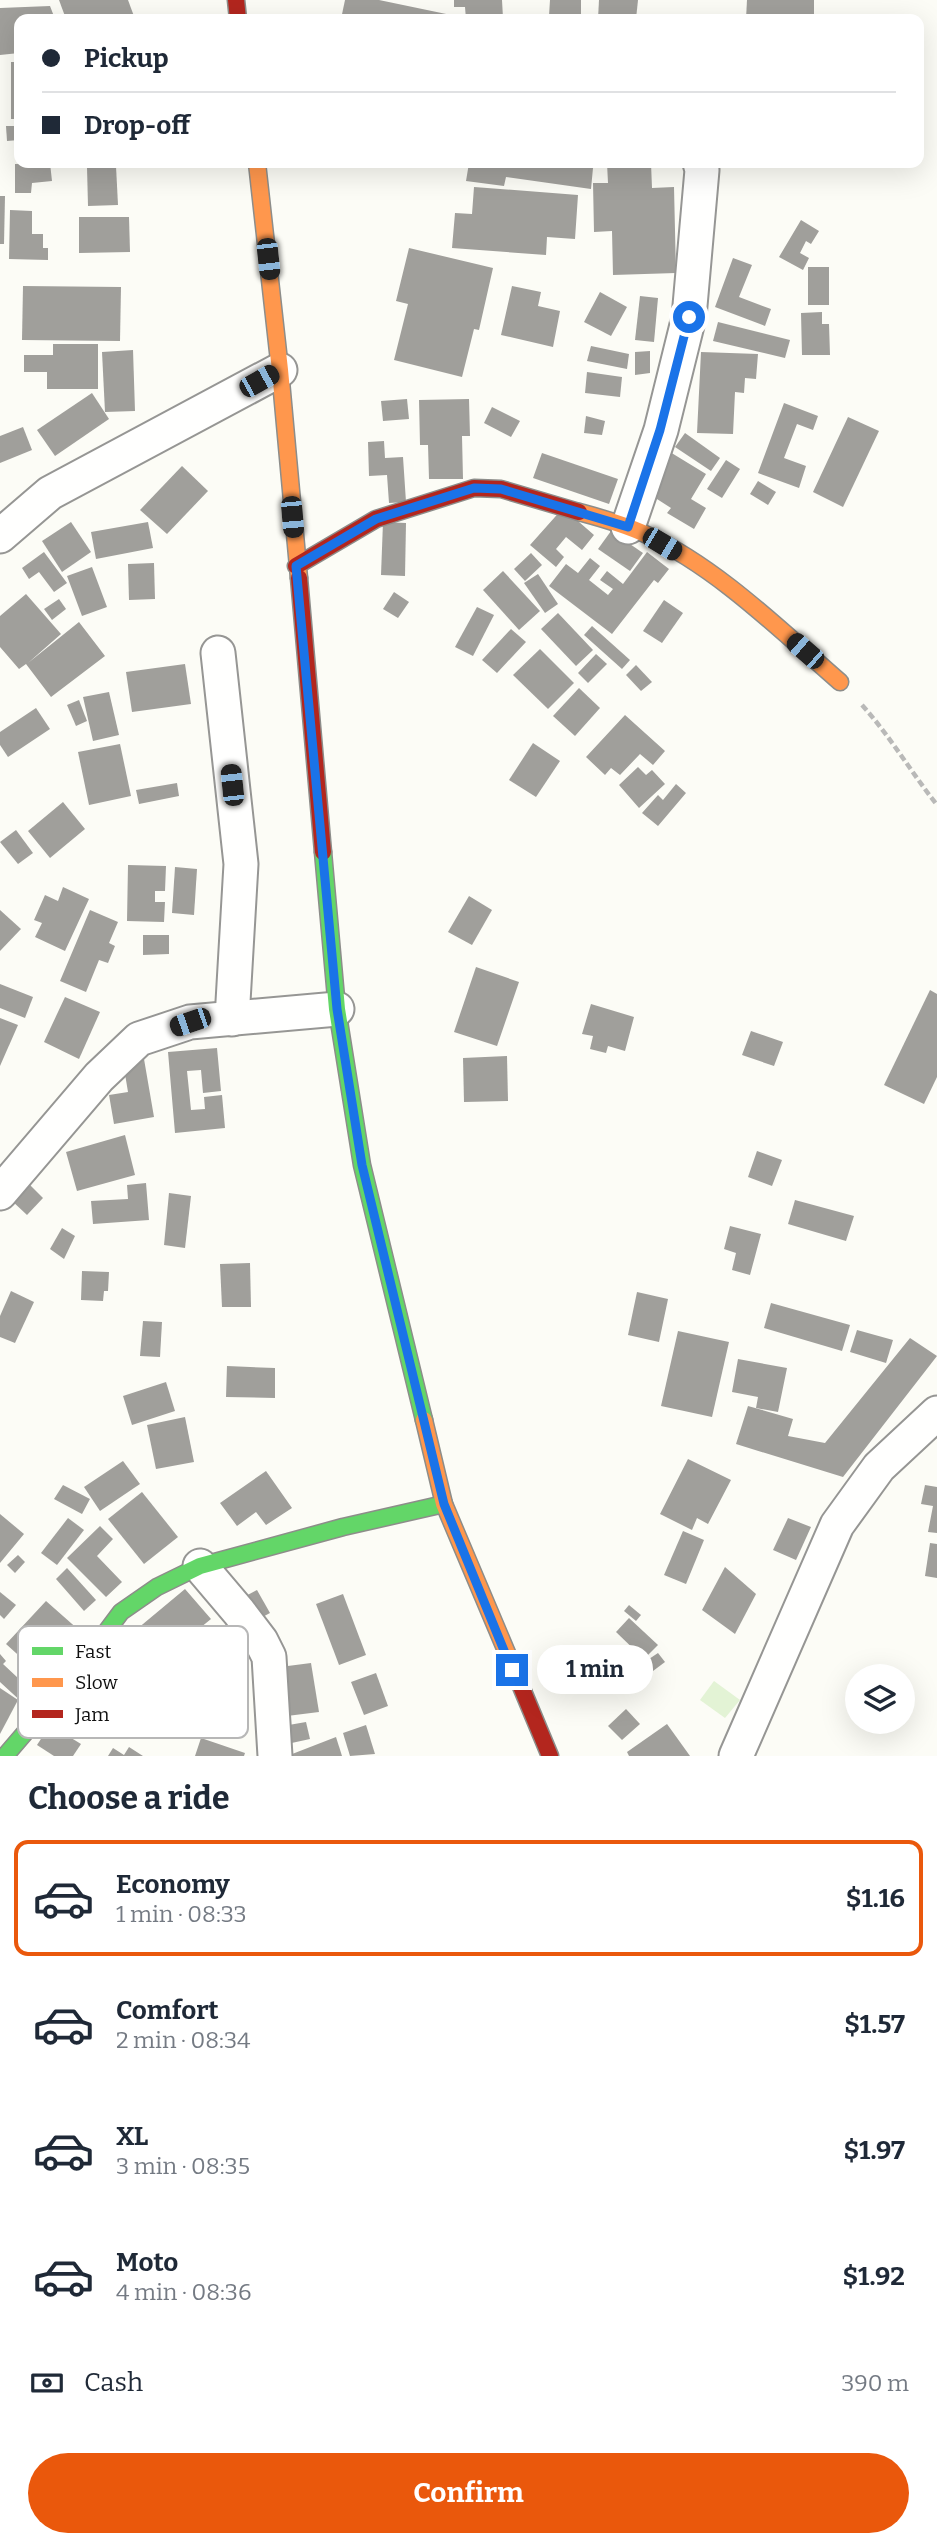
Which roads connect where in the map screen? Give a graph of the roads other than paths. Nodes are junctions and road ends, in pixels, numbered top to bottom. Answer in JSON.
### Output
{"nodes":[{"id":1,"x":258,"y":168,"type":"edge"},
{"id":2,"x":701,"y":168,"type":"edge"},
{"id":3,"x":280,"y":370,"type":"junction"},
{"id":4,"x":628,"y":527,"type":"junction"},
{"id":5,"x":0,"y":536,"type":"edge"},
{"id":6,"x":296,"y":566,"type":"junction"},
{"id":7,"x":218,"y":653,"type":"dead end"},
{"id":8,"x":840,"y":682,"type":"road end"},
{"id":9,"x":337,"y":1009,"type":"junction"},
{"id":10,"x":232,"y":1019,"type":"junction"},
{"id":11,"x":0,"y":1193,"type":"edge"},
{"id":12,"x":937,"y":1413,"type":"edge"},
{"id":13,"x":444,"y":1504,"type":"junction"},
{"id":14,"x":200,"y":1566,"type":"junction"},
{"id":15,"x":111,"y":1626,"type":"edge"},
{"id":16,"x":20,"y":1738,"type":"edge"},
{"id":17,"x":5,"y":1756,"type":"edge"},
{"id":18,"x":275,"y":1756,"type":"edge"},
{"id":19,"x":550,"y":1756,"type":"edge"},
{"id":20,"x":736,"y":1756,"type":"edge"}],
"edges":[{"from":1,"to":3,"type":"main road"},
{"from":2,"to":4,"type":"street"},
{"from":3,"to":5,"type":"street"},
{"from":3,"to":6,"type":"main road"},
{"from":4,"to":6,"type":"main road"},
{"from":4,"to":8,"type":"main road"},
{"from":6,"to":9,"type":"main road"},
{"from":7,"to":10,"type":"street"},
{"from":9,"to":10,"type":"street"},
{"from":9,"to":13,"type":"main road"},
{"from":10,"to":11,"type":"street"},
{"from":12,"to":20,"type":"street"},
{"from":13,"to":14,"type":"main road"},
{"from":13,"to":19,"type":"main road"},
{"from":14,"to":15,"type":"main road"},
{"from":14,"to":18,"type":"street"},
{"from":16,"to":17,"type":"main road"}]}
